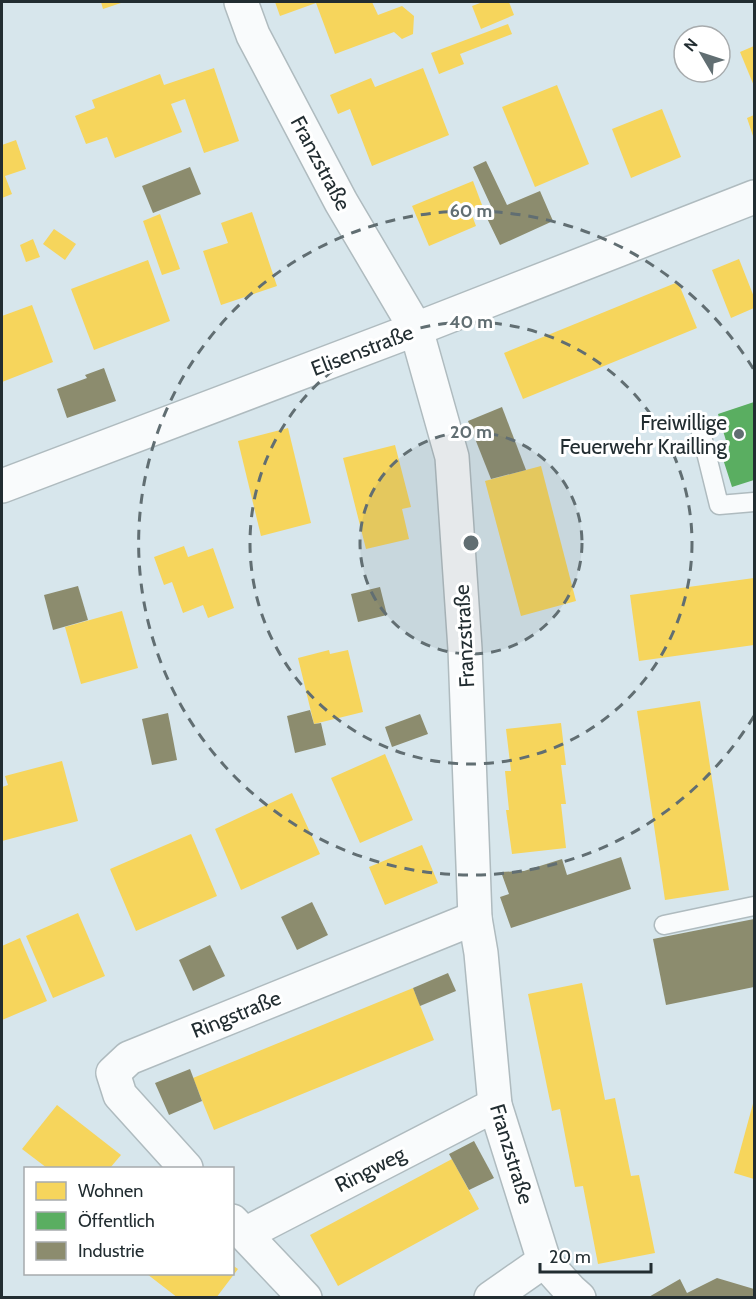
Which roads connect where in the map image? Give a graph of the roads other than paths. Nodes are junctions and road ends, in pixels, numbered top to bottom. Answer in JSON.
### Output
{"nodes":[{"id":1,"x":241,"y":2,"type":"edge"},
{"id":2,"x":754,"y":197,"type":"edge"},
{"id":3,"x":416,"y":329,"type":"junction"},
{"id":4,"x":700,"y":428,"type":"dead end"},
{"id":5,"x":2,"y":486,"type":"edge"},
{"id":6,"x":754,"y":502,"type":"edge"},
{"id":7,"x":754,"y":906,"type":"edge"},
{"id":8,"x":476,"y":918,"type":"junction"},
{"id":9,"x":664,"y":925,"type":"dead end"},
{"id":10,"x":495,"y":1105,"type":"junction"},
{"id":11,"x":185,"y":1167,"type":"edge"},
{"id":12,"x":239,"y":1227,"type":"edge"},
{"id":13,"x":544,"y":1261,"type":"junction"},
{"id":14,"x":305,"y":1298,"type":"edge"},
{"id":15,"x":491,"y":1298,"type":"edge"},
{"id":16,"x":579,"y":1298,"type":"edge"}],
"edges":[{"from":1,"to":3,"type":"street","name":"Franzstraße"},
{"from":2,"to":3,"type":"street","name":"Elisenstraße"},
{"from":3,"to":5,"type":"street","name":"Elisenstraße"},
{"from":3,"to":8,"type":"street","name":"Franzstraße"},
{"from":4,"to":6,"type":"lane"},
{"from":7,"to":9,"type":"lane"},
{"from":8,"to":10,"type":"street","name":"Franzstraße"},
{"from":8,"to":11,"type":"street","name":"Ringstraße"},
{"from":10,"to":12,"type":"street","name":"Ringweg"},
{"from":10,"to":13,"type":"street","name":"Franzstraße"},
{"from":12,"to":14,"type":"street"},
{"from":13,"to":15,"type":"street"},
{"from":13,"to":16,"type":"street","name":"Franzstraße"}]}
